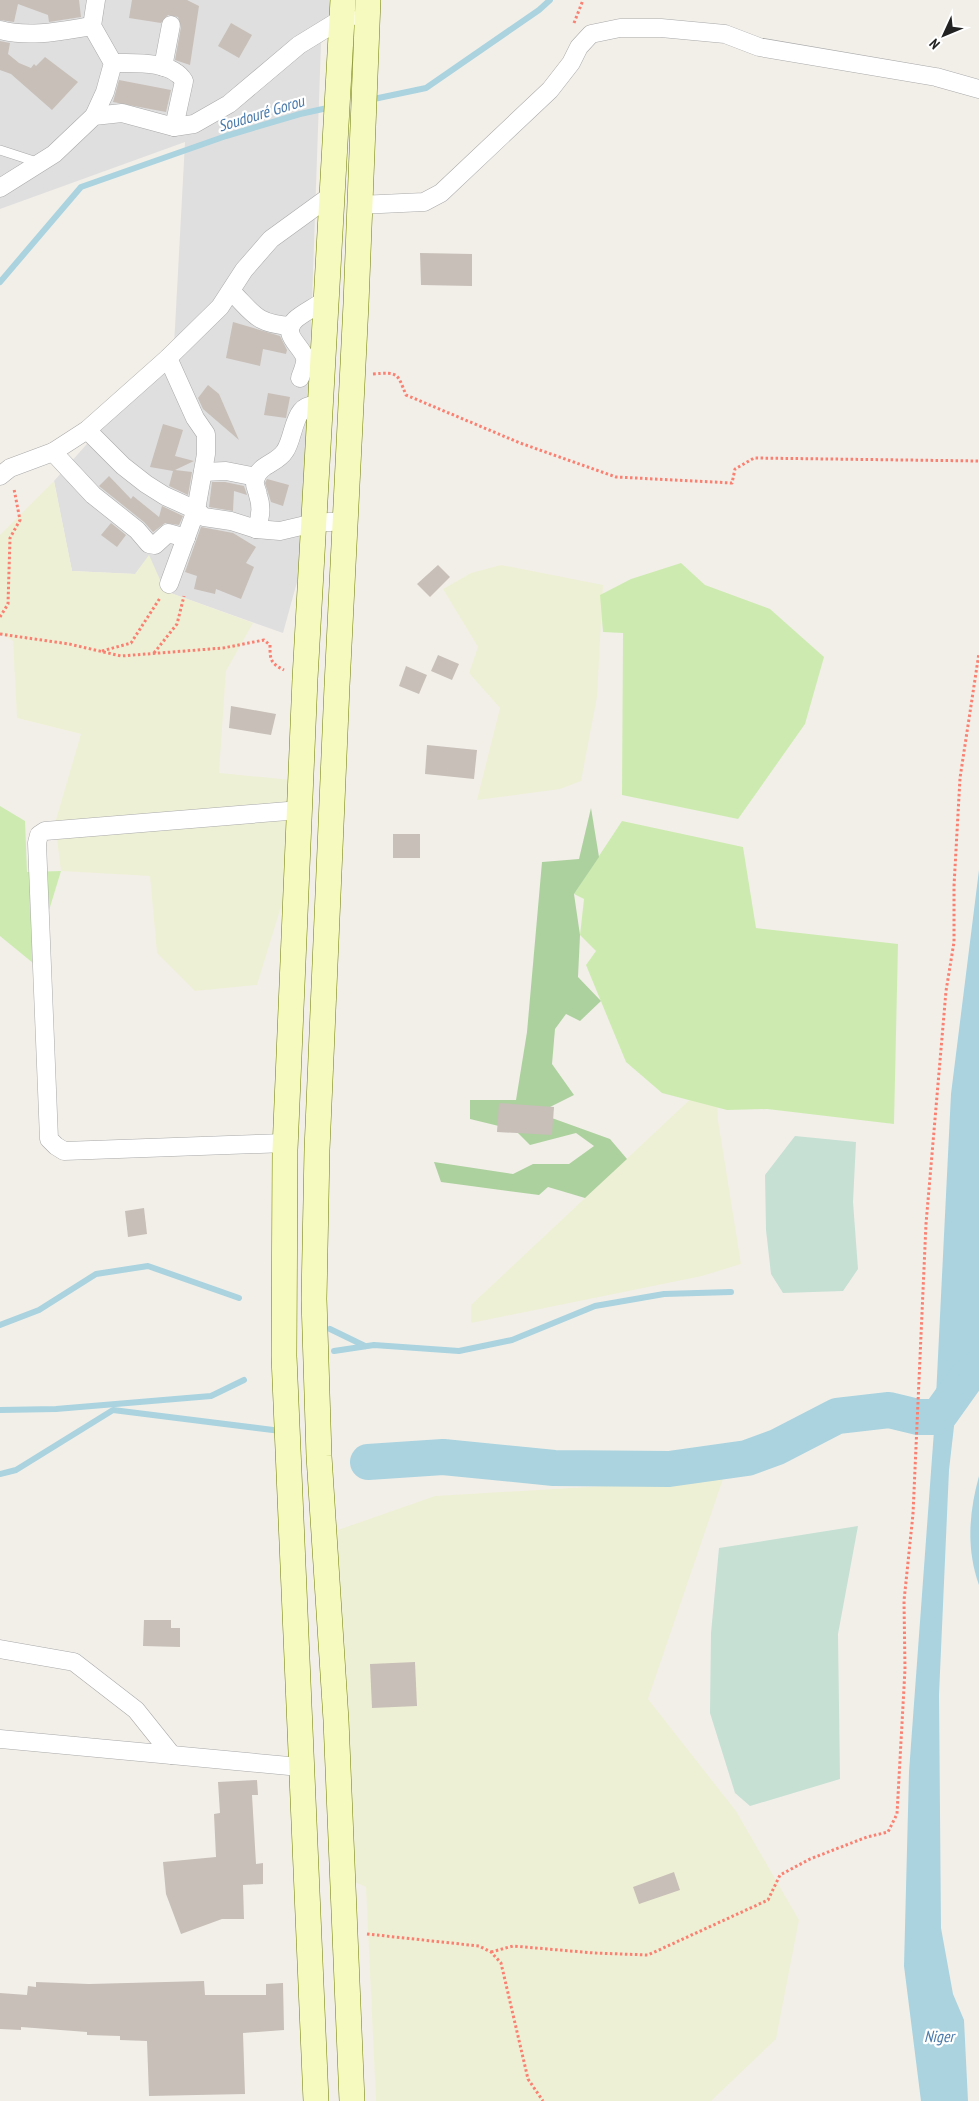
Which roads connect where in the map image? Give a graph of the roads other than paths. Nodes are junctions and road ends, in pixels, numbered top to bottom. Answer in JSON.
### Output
{"nodes":[{"id":1,"x":96,"y":0,"type":"edge"},
{"id":2,"x":355,"y":9,"type":"edge"},
{"id":3,"x":171,"y":25,"type":"dead end"},
{"id":4,"x":92,"y":26,"type":"junction"},
{"id":5,"x":0,"y":30,"type":"edge"},
{"id":6,"x":112,"y":63,"type":"junction"},
{"id":7,"x":163,"y":67,"type":"junction"},
{"id":8,"x":979,"y":89,"type":"edge"},
{"id":9,"x":94,"y":116,"type":"junction"},
{"id":10,"x":174,"y":127,"type":"junction"},
{"id":11,"x":0,"y":150,"type":"edge"},
{"id":12,"x":40,"y":163,"type":"junction"},
{"id":13,"x":0,"y":188,"type":"edge"},
{"id":14,"x":333,"y":190,"type":"junction"},
{"id":15,"x":359,"y":205,"type":"junction"},
{"id":16,"x":231,"y":291,"type":"junction"},
{"id":17,"x":325,"y":300,"type":"junction"},
{"id":18,"x":291,"y":326,"type":"junction"},
{"id":19,"x":168,"y":358,"type":"junction"},
{"id":20,"x":300,"y":378,"type":"dead end"},
{"id":21,"x":322,"y":407,"type":"junction"},
{"id":22,"x":87,"y":430,"type":"junction"},
{"id":23,"x":53,"y":452,"type":"junction"},
{"id":24,"x":5,"y":472,"type":"edge"},
{"id":25,"x":203,"y":472,"type":"junction"},
{"id":26,"x":256,"y":477,"type":"junction"},
{"id":27,"x":196,"y":510,"type":"junction"},
{"id":28,"x":346,"y":520,"type":"junction"},
{"id":29,"x":314,"y":523,"type":"junction"},
{"id":30,"x":256,"y":529,"type":"junction"},
{"id":31,"x":186,"y":538,"type":"junction"},
{"id":32,"x":171,"y":577,"type":"road end"},
{"id":33,"x":300,"y":810,"type":"junction"},
{"id":34,"x":293,"y":968,"type":"junction"},
{"id":35,"x":325,"y":970,"type":"junction"},
{"id":36,"x":285,"y":1147,"type":"junction"},
{"id":37,"x":317,"y":1150,"type":"junction"},
{"id":38,"x":0,"y":1649,"type":"edge"},
{"id":39,"x":336,"y":1720,"type":"junction"},
{"id":40,"x":300,"y":1723,"type":"junction"},
{"id":41,"x":0,"y":1740,"type":"edge"},
{"id":42,"x":172,"y":1755,"type":"junction"},
{"id":43,"x":300,"y":1767,"type":"junction"},
{"id":44,"x":316,"y":2101,"type":"edge"},
{"id":45,"x":352,"y":2101,"type":"edge"}],
"edges":[{"from":1,"to":4,"type":"street"},
{"from":2,"to":10,"type":"street"},
{"from":2,"to":14,"type":"main road"},
{"from":2,"to":15,"type":"main road"},
{"from":3,"to":7,"type":"street"},
{"from":4,"to":5,"type":"street"},
{"from":4,"to":6,"type":"street"},
{"from":6,"to":7,"type":"street"},
{"from":6,"to":9,"type":"street"},
{"from":7,"to":10,"type":"street"},
{"from":8,"to":15,"type":"street"},
{"from":9,"to":10,"type":"street"},
{"from":9,"to":12,"type":"street"},
{"from":11,"to":12,"type":"lane"},
{"from":12,"to":13,"type":"street"},
{"from":14,"to":16,"type":"street"},
{"from":14,"to":17,"type":"main road"},
{"from":15,"to":28,"type":"main road"},
{"from":16,"to":18,"type":"street"},
{"from":16,"to":19,"type":"street"},
{"from":17,"to":18,"type":"street"},
{"from":17,"to":21,"type":"main road"},
{"from":18,"to":20,"type":"street"},
{"from":19,"to":22,"type":"street"},
{"from":19,"to":25,"type":"street"},
{"from":21,"to":26,"type":"street"},
{"from":21,"to":29,"type":"main road"},
{"from":22,"to":23,"type":"street"},
{"from":22,"to":27,"type":"street"},
{"from":23,"to":24,"type":"street"},
{"from":23,"to":31,"type":"street"},
{"from":25,"to":26,"type":"street"},
{"from":25,"to":27,"type":"street"},
{"from":26,"to":30,"type":"street"},
{"from":27,"to":30,"type":"street"},
{"from":27,"to":31,"type":"street"},
{"from":28,"to":29,"type":"street"},
{"from":28,"to":35,"type":"main road"},
{"from":29,"to":30,"type":"street"},
{"from":29,"to":33,"type":"main road"},
{"from":31,"to":32,"type":"street"},
{"from":33,"to":34,"type":"main road"},
{"from":33,"to":36,"type":"street"},
{"from":34,"to":35,"type":"main road"},
{"from":34,"to":36,"type":"main road"},
{"from":35,"to":37,"type":"main road"},
{"from":36,"to":37,"type":"main road"},
{"from":36,"to":40,"type":"main road"},
{"from":37,"to":39,"type":"main road"},
{"from":38,"to":42,"type":"street"},
{"from":39,"to":40,"type":"main road"},
{"from":39,"to":45,"type":"main road"},
{"from":40,"to":43,"type":"main road"},
{"from":41,"to":42,"type":"street"},
{"from":42,"to":43,"type":"street"},
{"from":43,"to":44,"type":"main road"}]}
